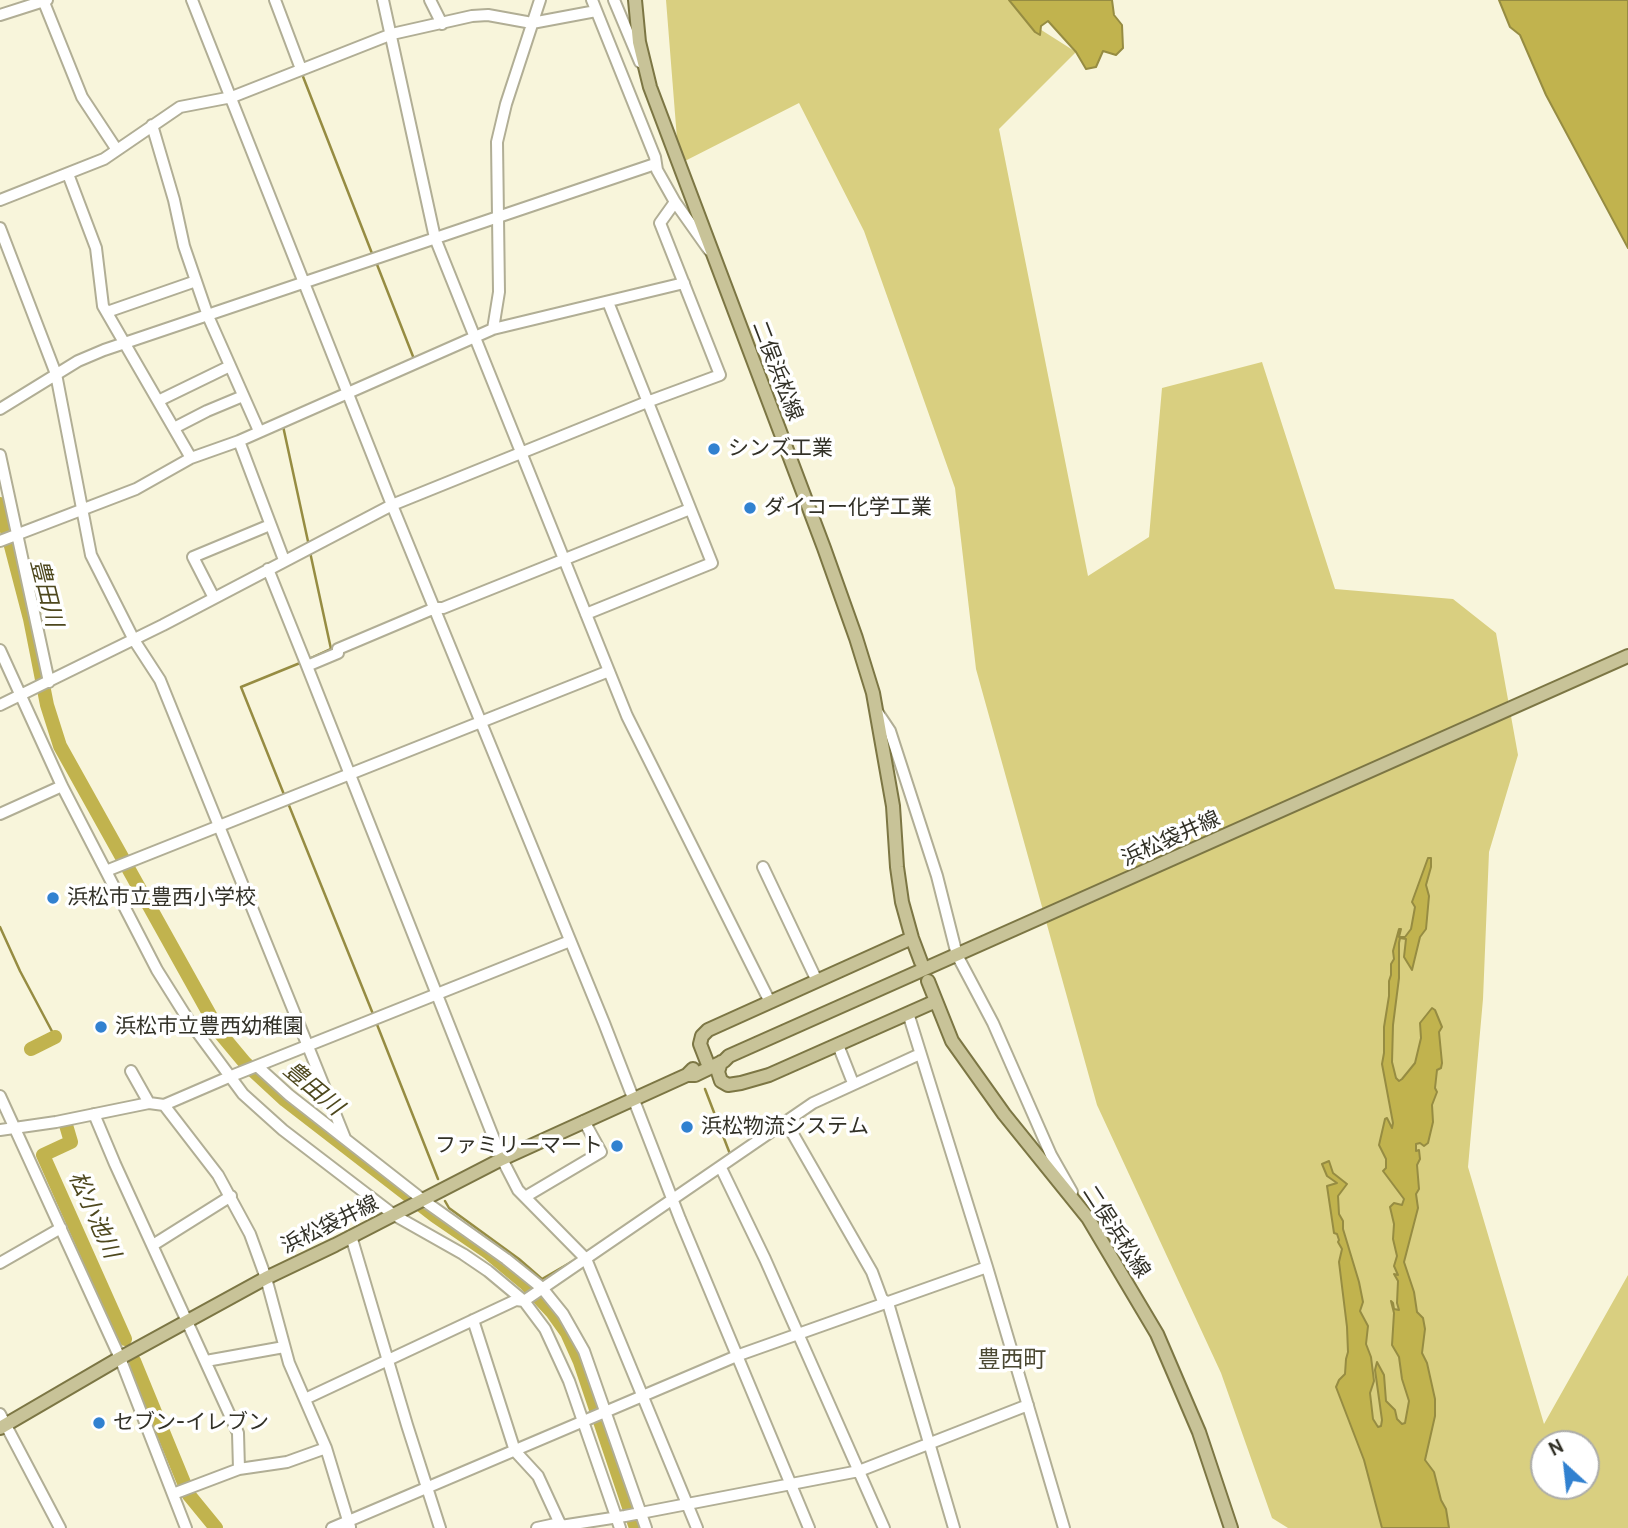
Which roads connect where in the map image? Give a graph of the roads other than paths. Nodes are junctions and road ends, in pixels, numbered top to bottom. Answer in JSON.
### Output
{"nodes":[{"id":1,"x":45,"y":0,"type":"edge"},
{"id":2,"x":192,"y":0,"type":"edge"},
{"id":3,"x":275,"y":0,"type":"edge"},
{"id":4,"x":383,"y":0,"type":"edge"},
{"id":5,"x":430,"y":0,"type":"edge"},
{"id":6,"x":540,"y":0,"type":"edge"},
{"id":7,"x":614,"y":0,"type":"edge"},
{"id":8,"x":635,"y":0,"type":"edge"},
{"id":9,"x":594,"y":5,"type":"edge"},
{"id":10,"x":0,"y":15,"type":"edge"},
{"id":11,"x":533,"y":23,"type":"junction"},
{"id":12,"x":442,"y":24,"type":"junction"},
{"id":13,"x":391,"y":34,"type":"junction"},
{"id":14,"x":301,"y":69,"type":"junction"},
{"id":15,"x":650,"y":87,"type":"junction"},
{"id":16,"x":232,"y":97,"type":"junction"},
{"id":17,"x":152,"y":125,"type":"junction"},
{"id":18,"x":117,"y":150,"type":"junction"},
{"id":19,"x":655,"y":164,"type":"junction"},
{"id":20,"x":68,"y":174,"type":"junction"},
{"id":21,"x":0,"y":200,"type":"edge"},
{"id":22,"x":675,"y":202,"type":"junction"},
{"id":23,"x":497,"y":218,"type":"junction"},
{"id":24,"x":0,"y":228,"type":"edge"},
{"id":25,"x":435,"y":238,"type":"junction"},
{"id":26,"x":715,"y":258,"type":"junction"},
{"id":27,"x":196,"y":281,"type":"junction"},
{"id":28,"x":305,"y":283,"type":"junction"},
{"id":29,"x":684,"y":283,"type":"junction"},
{"id":30,"x":608,"y":302,"type":"junction"},
{"id":31,"x":107,"y":312,"type":"junction"},
{"id":32,"x":208,"y":316,"type":"junction"},
{"id":33,"x":493,"y":329,"type":"junction"},
{"id":34,"x":475,"y":336,"type":"junction"},
{"id":35,"x":125,"y":343,"type":"junction"},
{"id":36,"x":230,"y":366,"type":"junction"},
{"id":37,"x":56,"y":374,"type":"junction"},
{"id":38,"x":348,"y":392,"type":"junction"},
{"id":39,"x":243,"y":396,"type":"junction"},
{"id":40,"x":158,"y":401,"type":"junction"},
{"id":41,"x":647,"y":402,"type":"junction"},
{"id":42,"x":0,"y":409,"type":"edge"},
{"id":43,"x":174,"y":428,"type":"junction"},
{"id":44,"x":259,"y":432,"type":"junction"},
{"id":45,"x":239,"y":441,"type":"junction"},
{"id":46,"x":0,"y":454,"type":"edge"},
{"id":47,"x":520,"y":454,"type":"junction"},
{"id":48,"x":191,"y":458,"type":"junction"},
{"id":49,"x":392,"y":505,"type":"junction"},
{"id":50,"x":690,"y":509,"type":"junction"},
{"id":51,"x":84,"y":510,"type":"junction"},
{"id":52,"x":270,"y":525,"type":"junction"},
{"id":53,"x":9,"y":538,"type":"edge"},
{"id":54,"x":564,"y":559,"type":"junction"},
{"id":55,"x":284,"y":561,"type":"junction"},
{"id":56,"x":268,"y":569,"type":"junction"},
{"id":57,"x":214,"y":597,"type":"junction"},
{"id":58,"x":435,"y":608,"type":"junction"},
{"id":59,"x":586,"y":614,"type":"junction"},
{"id":60,"x":134,"y":639,"type":"junction"},
{"id":61,"x":0,"y":650,"type":"edge"},
{"id":62,"x":1628,"y":656,"type":"edge"},
{"id":63,"x":305,"y":662,"type":"junction"},
{"id":64,"x":608,"y":671,"type":"junction"},
{"id":65,"x":49,"y":682,"type":"junction"},
{"id":66,"x":19,"y":696,"type":"junction"},
{"id":67,"x":0,"y":705,"type":"edge"},
{"id":68,"x":876,"y":710,"type":"junction"},
{"id":69,"x":480,"y":723,"type":"junction"},
{"id":70,"x":350,"y":773,"type":"junction"},
{"id":71,"x":62,"y":786,"type":"junction"},
{"id":72,"x":0,"y":814,"type":"edge"},
{"id":73,"x":219,"y":825,"type":"junction"},
{"id":74,"x":764,"y":867,"type":"dead end"},
{"id":75,"x":106,"y":870,"type":"junction"},
{"id":76,"x":912,"y":938,"type":"junction"},
{"id":77,"x":570,"y":941,"type":"junction"},
{"id":78,"x":957,"y":955,"type":"junction"},
{"id":79,"x":921,"y":962,"type":"dead end"},
{"id":80,"x":817,"y":981,"type":"junction"},
{"id":81,"x":928,"y":981,"type":"dead end"},
{"id":82,"x":438,"y":993,"type":"junction"},
{"id":83,"x":936,"y":1001,"type":"junction"},
{"id":84,"x":770,"y":1002,"type":"junction"},
{"id":85,"x":908,"y":1013,"type":"junction"},
{"id":86,"x":838,"y":1045,"type":"junction"},
{"id":87,"x":308,"y":1046,"type":"junction"},
{"id":88,"x":920,"y":1054,"type":"junction"},
{"id":89,"x":725,"y":1059,"type":"junction"},
{"id":90,"x":707,"y":1062,"type":"junction"},
{"id":91,"x":256,"y":1066,"type":"junction"},
{"id":92,"x":131,"y":1071,"type":"dead end"},
{"id":93,"x":692,"y":1074,"type":"junction"},
{"id":94,"x":769,"y":1075,"type":"junction"},
{"id":95,"x":229,"y":1077,"type":"junction"},
{"id":96,"x":853,"y":1083,"type":"junction"},
{"id":97,"x":0,"y":1096,"type":"edge"},
{"id":98,"x":632,"y":1100,"type":"junction"},
{"id":99,"x":149,"y":1103,"type":"junction"},
{"id":100,"x":164,"y":1105,"type":"junction"},
{"id":101,"x":94,"y":1114,"type":"junction"},
{"id":102,"x":584,"y":1121,"type":"junction"},
{"id":103,"x":786,"y":1122,"type":"junction"},
{"id":104,"x":15,"y":1128,"type":"junction"},
{"id":105,"x":0,"y":1130,"type":"edge"},
{"id":106,"x":345,"y":1138,"type":"junction"},
{"id":107,"x":502,"y":1159,"type":"junction"},
{"id":108,"x":720,"y":1168,"type":"junction"},
{"id":109,"x":231,"y":1196,"type":"junction"},
{"id":110,"x":525,"y":1197,"type":"junction"},
{"id":111,"x":673,"y":1199,"type":"junction"},
{"id":112,"x":423,"y":1200,"type":"junction"},
{"id":113,"x":400,"y":1212,"type":"junction"},
{"id":114,"x":1088,"y":1218,"type":"junction"},
{"id":115,"x":61,"y":1228,"type":"junction"},
{"id":116,"x":351,"y":1236,"type":"junction"},
{"id":117,"x":153,"y":1245,"type":"junction"},
{"id":118,"x":584,"y":1256,"type":"junction"},
{"id":119,"x":0,"y":1263,"type":"edge"},
{"id":120,"x":987,"y":1267,"type":"junction"},
{"id":121,"x":266,"y":1278,"type":"junction"},
{"id":122,"x":542,"y":1287,"type":"junction"},
{"id":123,"x":527,"y":1299,"type":"junction"},
{"id":124,"x":888,"y":1303,"type":"junction"},
{"id":125,"x":187,"y":1320,"type":"junction"},
{"id":126,"x":474,"y":1320,"type":"junction"},
{"id":127,"x":797,"y":1334,"type":"junction"},
{"id":128,"x":284,"y":1348,"type":"junction"},
{"id":129,"x":739,"y":1355,"type":"junction"},
{"id":130,"x":120,"y":1358,"type":"junction"},
{"id":131,"x":389,"y":1359,"type":"junction"},
{"id":132,"x":206,"y":1361,"type":"junction"},
{"id":133,"x":643,"y":1395,"type":"junction"},
{"id":134,"x":304,"y":1399,"type":"junction"},
{"id":135,"x":1028,"y":1405,"type":"junction"},
{"id":136,"x":605,"y":1411,"type":"junction"},
{"id":137,"x":587,"y":1419,"type":"junction"},
{"id":138,"x":2,"y":1422,"type":"edge"},
{"id":139,"x":930,"y":1444,"type":"junction"},
{"id":140,"x":326,"y":1448,"type":"junction"},
{"id":141,"x":515,"y":1451,"type":"junction"},
{"id":142,"x":239,"y":1469,"type":"junction"},
{"id":143,"x":859,"y":1471,"type":"junction"},
{"id":144,"x":792,"y":1484,"type":"junction"},
{"id":145,"x":425,"y":1488,"type":"junction"},
{"id":146,"x":181,"y":1491,"type":"junction"},
{"id":147,"x":687,"y":1504,"type":"junction"},
{"id":148,"x":641,"y":1512,"type":"junction"},
{"id":149,"x":620,"y":1520,"type":"edge"},
{"id":150,"x":349,"y":1525,"type":"edge"},
{"id":151,"x":561,"y":1526,"type":"edge"},
{"id":152,"x":60,"y":1528,"type":"edge"},
{"id":153,"x":186,"y":1528,"type":"edge"},
{"id":154,"x":332,"y":1528,"type":"edge"},
{"id":155,"x":440,"y":1528,"type":"edge"},
{"id":156,"x":537,"y":1528,"type":"edge"},
{"id":157,"x":646,"y":1528,"type":"edge"},
{"id":158,"x":697,"y":1528,"type":"edge"},
{"id":159,"x":809,"y":1528,"type":"edge"},
{"id":160,"x":884,"y":1528,"type":"edge"},
{"id":161,"x":954,"y":1528,"type":"edge"},
{"id":162,"x":1064,"y":1528,"type":"edge"},
{"id":163,"x":1231,"y":1528,"type":"edge"}],
"edges":[{"from":1,"to":10,"type":"street"},
{"from":1,"to":18,"type":"street"},
{"from":2,"to":16,"type":"street"},
{"from":3,"to":14,"type":"street"},
{"from":4,"to":13,"type":"street"},
{"from":5,"to":12,"type":"street"},
{"from":6,"to":11,"type":"street"},
{"from":7,"to":15,"type":"street"},
{"from":8,"to":15,"type":"main road","name":"二俣浜松線"},
{"from":9,"to":11,"type":"street"},
{"from":9,"to":19,"type":"street"},
{"from":11,"to":12,"type":"street"},
{"from":11,"to":23,"type":"street"},
{"from":12,"to":13,"type":"street"},
{"from":13,"to":14,"type":"street"},
{"from":13,"to":25,"type":"street"},
{"from":14,"to":16,"type":"street"},
{"from":15,"to":26,"type":"main road","name":"二俣浜松線"},
{"from":16,"to":17,"type":"street"},
{"from":16,"to":28,"type":"street"},
{"from":17,"to":18,"type":"street"},
{"from":17,"to":27,"type":"street"},
{"from":18,"to":20,"type":"street"},
{"from":19,"to":22,"type":"street"},
{"from":19,"to":23,"type":"street"},
{"from":20,"to":21,"type":"street"},
{"from":20,"to":31,"type":"street"},
{"from":22,"to":26,"type":"street"},
{"from":22,"to":29,"type":"street"},
{"from":23,"to":25,"type":"street"},
{"from":23,"to":33,"type":"street"},
{"from":24,"to":37,"type":"street"},
{"from":25,"to":28,"type":"street"},
{"from":25,"to":34,"type":"street"},
{"from":26,"to":68,"type":"main road","name":"二俣浜松線"},
{"from":27,"to":31,"type":"street"},
{"from":27,"to":32,"type":"street"},
{"from":28,"to":32,"type":"street"},
{"from":28,"to":38,"type":"street"},
{"from":29,"to":30,"type":"street"},
{"from":29,"to":41,"type":"street"},
{"from":30,"to":33,"type":"street"},
{"from":30,"to":41,"type":"street"},
{"from":31,"to":35,"type":"street"},
{"from":32,"to":35,"type":"street"},
{"from":32,"to":36,"type":"street"},
{"from":33,"to":34,"type":"street"},
{"from":34,"to":38,"type":"street"},
{"from":34,"to":47,"type":"street"},
{"from":35,"to":37,"type":"street"},
{"from":35,"to":40,"type":"street"},
{"from":36,"to":39,"type":"street"},
{"from":36,"to":40,"type":"street"},
{"from":37,"to":42,"type":"street"},
{"from":37,"to":51,"type":"street"},
{"from":38,"to":44,"type":"street"},
{"from":38,"to":49,"type":"street"},
{"from":39,"to":43,"type":"street"},
{"from":39,"to":44,"type":"street"},
{"from":40,"to":43,"type":"street"},
{"from":41,"to":47,"type":"street"},
{"from":41,"to":50,"type":"street"},
{"from":43,"to":48,"type":"street"},
{"from":44,"to":45,"type":"street"},
{"from":45,"to":48,"type":"street"},
{"from":45,"to":52,"type":"street"},
{"from":46,"to":53,"type":"street"},
{"from":47,"to":49,"type":"street"},
{"from":47,"to":54,"type":"street"},
{"from":48,"to":51,"type":"street"},
{"from":49,"to":55,"type":"street"},
{"from":49,"to":58,"type":"street"},
{"from":50,"to":54,"type":"street"},
{"from":50,"to":59,"type":"street"},
{"from":51,"to":53,"type":"street"},
{"from":51,"to":60,"type":"street"},
{"from":52,"to":55,"type":"street"},
{"from":52,"to":57,"type":"street"},
{"from":53,"to":65,"type":"street"},
{"from":54,"to":58,"type":"street"},
{"from":54,"to":59,"type":"street"},
{"from":55,"to":56,"type":"street"},
{"from":56,"to":57,"type":"street"},
{"from":56,"to":63,"type":"street"},
{"from":57,"to":60,"type":"street"},
{"from":58,"to":63,"type":"street"},
{"from":58,"to":69,"type":"street"},
{"from":59,"to":64,"type":"street"},
{"from":60,"to":65,"type":"street"},
{"from":60,"to":73,"type":"street"},
{"from":61,"to":66,"type":"street"},
{"from":62,"to":78,"type":"main road","name":"浜松袋井線"},
{"from":63,"to":70,"type":"street"},
{"from":64,"to":69,"type":"street"},
{"from":64,"to":84,"type":"street"},
{"from":65,"to":66,"type":"street"},
{"from":66,"to":67,"type":"street"},
{"from":66,"to":71,"type":"street"},
{"from":68,"to":76,"type":"main road","name":"二俣浜松線"},
{"from":68,"to":78,"type":"street"},
{"from":69,"to":70,"type":"street"},
{"from":69,"to":77,"type":"street"},
{"from":70,"to":73,"type":"street"},
{"from":70,"to":82,"type":"street"},
{"from":71,"to":72,"type":"street"},
{"from":71,"to":75,"type":"street"},
{"from":73,"to":75,"type":"street"},
{"from":73,"to":87,"type":"street"},
{"from":74,"to":80,"type":"street"},
{"from":75,"to":95,"type":"street"},
{"from":76,"to":79,"type":"main road","name":"二俣浜松線"},
{"from":76,"to":80,"type":"main road"},
{"from":77,"to":82,"type":"street"},
{"from":77,"to":98,"type":"street"},
{"from":78,"to":89,"type":"main road","name":"浜松袋井線"},
{"from":78,"to":114,"type":"street"},
{"from":80,"to":84,"type":"main road"},
{"from":81,"to":83,"type":"main road","name":"二俣浜松線"},
{"from":82,"to":87,"type":"street"},
{"from":82,"to":107,"type":"street"},
{"from":83,"to":85,"type":"main road"},
{"from":83,"to":114,"type":"main road","name":"二俣浜松線"},
{"from":84,"to":90,"type":"main road"},
{"from":85,"to":86,"type":"main road"},
{"from":85,"to":88,"type":"street"},
{"from":86,"to":94,"type":"main road"},
{"from":86,"to":96,"type":"street"},
{"from":87,"to":91,"type":"street"},
{"from":87,"to":106,"type":"street"},
{"from":88,"to":96,"type":"street"},
{"from":88,"to":120,"type":"street"},
{"from":89,"to":90,"type":"main road","name":"浜松袋井線"},
{"from":89,"to":93,"type":"main road","name":"浜松袋井線"},
{"from":89,"to":94,"type":"main road"},
{"from":90,"to":93,"type":"main road","name":"浜松袋井線"},
{"from":91,"to":95,"type":"street"},
{"from":91,"to":106,"type":"street"},
{"from":92,"to":99,"type":"street"},
{"from":93,"to":94,"type":"main road"},
{"from":93,"to":98,"type":"main road","name":"浜松袋井線"},
{"from":95,"to":100,"type":"street"},
{"from":95,"to":113,"type":"street"},
{"from":96,"to":103,"type":"street"},
{"from":97,"to":104,"type":"street"},
{"from":98,"to":102,"type":"main road","name":"浜松袋井線"},
{"from":98,"to":111,"type":"street"},
{"from":99,"to":100,"type":"street"},
{"from":99,"to":101,"type":"street"},
{"from":100,"to":109,"type":"street"},
{"from":101,"to":104,"type":"street"},
{"from":101,"to":117,"type":"street"},
{"from":102,"to":107,"type":"main road","name":"浜松袋井線"},
{"from":102,"to":110,"type":"street"},
{"from":103,"to":108,"type":"street"},
{"from":103,"to":124,"type":"street"},
{"from":104,"to":105,"type":"street"},
{"from":104,"to":115,"type":"street"},
{"from":106,"to":112,"type":"street"},
{"from":107,"to":110,"type":"street"},
{"from":107,"to":112,"type":"main road","name":"浜松袋井線"},
{"from":108,"to":111,"type":"street"},
{"from":108,"to":127,"type":"street"},
{"from":109,"to":117,"type":"street"},
{"from":109,"to":121,"type":"street"},
{"from":110,"to":118,"type":"street"},
{"from":111,"to":118,"type":"street"},
{"from":111,"to":129,"type":"street"},
{"from":112,"to":113,"type":"main road","name":"浜松袋井線"},
{"from":112,"to":122,"type":"street"},
{"from":113,"to":116,"type":"main road","name":"浜松袋井線"},
{"from":113,"to":123,"type":"street"},
{"from":114,"to":163,"type":"main road","name":"二俣浜松線"},
{"from":115,"to":119,"type":"street"},
{"from":115,"to":130,"type":"street"},
{"from":116,"to":121,"type":"main road","name":"浜松袋井線"},
{"from":116,"to":131,"type":"street"},
{"from":117,"to":125,"type":"street"},
{"from":118,"to":122,"type":"street"},
{"from":118,"to":133,"type":"street"},
{"from":120,"to":124,"type":"street"},
{"from":120,"to":135,"type":"street"},
{"from":121,"to":125,"type":"main road","name":"浜松袋井線"},
{"from":121,"to":128,"type":"street"},
{"from":122,"to":123,"type":"street"},
{"from":122,"to":136,"type":"street"},
{"from":123,"to":126,"type":"street"},
{"from":123,"to":137,"type":"street"},
{"from":124,"to":127,"type":"street"},
{"from":124,"to":139,"type":"street"},
{"from":125,"to":130,"type":"main road","name":"浜松袋井線"},
{"from":125,"to":132,"type":"street"},
{"from":126,"to":131,"type":"street"},
{"from":126,"to":141,"type":"street"},
{"from":127,"to":129,"type":"street"},
{"from":127,"to":143,"type":"street"},
{"from":128,"to":132,"type":"street"},
{"from":128,"to":134,"type":"street"},
{"from":129,"to":133,"type":"street"},
{"from":129,"to":144,"type":"street"},
{"from":130,"to":138,"type":"main road","name":"浜松袋井線"},
{"from":130,"to":146,"type":"street"},
{"from":131,"to":134,"type":"street"},
{"from":131,"to":145,"type":"street"},
{"from":132,"to":142,"type":"street"},
{"from":133,"to":136,"type":"street"},
{"from":133,"to":147,"type":"street"},
{"from":134,"to":140,"type":"street"},
{"from":135,"to":139,"type":"street"},
{"from":135,"to":162,"type":"street"},
{"from":136,"to":137,"type":"street"},
{"from":136,"to":148,"type":"street"},
{"from":137,"to":141,"type":"street"},
{"from":137,"to":149,"type":"street"},
{"from":138,"to":152,"type":"street"},
{"from":139,"to":143,"type":"street"},
{"from":139,"to":161,"type":"street"},
{"from":140,"to":142,"type":"street"},
{"from":140,"to":150,"type":"street"},
{"from":141,"to":145,"type":"street"},
{"from":141,"to":151,"type":"street"},
{"from":142,"to":146,"type":"street"},
{"from":143,"to":144,"type":"street"},
{"from":143,"to":160,"type":"street"},
{"from":144,"to":147,"type":"street"},
{"from":144,"to":159,"type":"street"},
{"from":145,"to":150,"type":"street"},
{"from":145,"to":155,"type":"street"},
{"from":146,"to":153,"type":"street"},
{"from":147,"to":148,"type":"street"},
{"from":147,"to":158,"type":"street"},
{"from":148,"to":149,"type":"street"},
{"from":148,"to":157,"type":"street"},
{"from":149,"to":151,"type":"street"},
{"from":150,"to":154,"type":"street"},
{"from":151,"to":156,"type":"street"}]}
